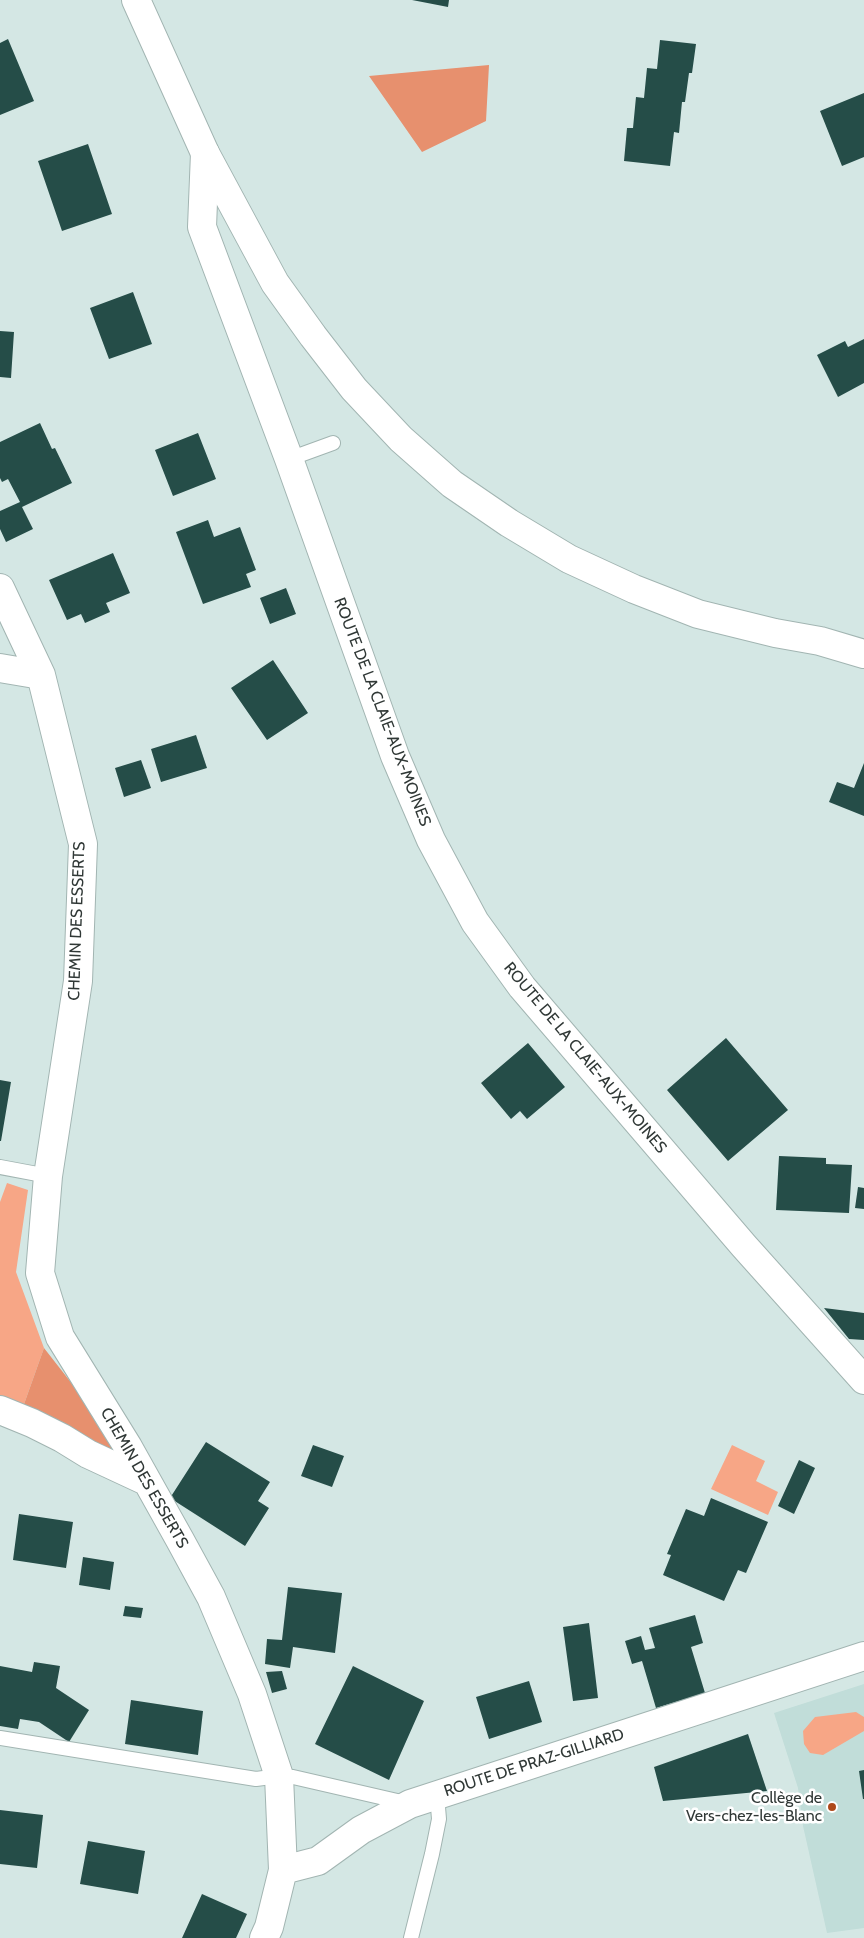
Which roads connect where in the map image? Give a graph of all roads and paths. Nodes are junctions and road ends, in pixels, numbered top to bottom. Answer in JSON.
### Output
{"nodes":[{"id":1,"x":136,"y":0,"type":"edge"},
{"id":2,"x":205,"y":153,"type":"junction"},
{"id":3,"x":333,"y":442,"type":"dead end"},
{"id":4,"x":289,"y":459,"type":"junction"},
{"id":5,"x":0,"y":588,"type":"edge"},
{"id":6,"x":820,"y":641,"type":"junction"},
{"id":7,"x":864,"y":641,"type":"edge"},
{"id":8,"x":864,"y":654,"type":"edge"},
{"id":9,"x":0,"y":668,"type":"edge"},
{"id":10,"x":41,"y":675,"type":"junction"},
{"id":11,"x":0,"y":1168,"type":"edge"},
{"id":12,"x":48,"y":1176,"type":"junction"},
{"id":13,"x":864,"y":1380,"type":"edge"},
{"id":14,"x":0,"y":1410,"type":"edge"},
{"id":15,"x":146,"y":1481,"type":"junction"},
{"id":16,"x":864,"y":1656,"type":"edge"},
{"id":17,"x":0,"y":1738,"type":"edge"},
{"id":18,"x":279,"y":1776,"type":"junction"},
{"id":19,"x":437,"y":1795,"type":"junction"},
{"id":20,"x":410,"y":1804,"type":"junction"},
{"id":21,"x":283,"y":1870,"type":"junction"},
{"id":22,"x":264,"y":1938,"type":"edge"},
{"id":23,"x":411,"y":1938,"type":"edge"}],
"edges":[{"from":1,"to":2,"type":"street","name":"ROUTE DE LA CLAIE-AUX-MOINES"},
{"from":2,"to":4,"type":"street","name":"ROUTE DE LA CLAIE-AUX-MOINES"},
{"from":2,"to":6,"type":"street","name":"ROUTE DE LA CLAIE-AUX-MOINES"},
{"from":3,"to":4,"type":"lane"},
{"from":4,"to":13,"type":"street","name":"ROUTE DE LA CLAIE-AUX-MOINES"},
{"from":5,"to":10,"type":"street","name":"CHEMIN DES ESSERTS"},
{"from":6,"to":7,"type":"street","name":"ROUTE DE LA CLAIE-AUX-MOINES"},
{"from":6,"to":8,"type":"street","name":"ROUTE DE LA CLAIE-AUX-MOINES"},
{"from":9,"to":10,"type":"street"},
{"from":10,"to":12,"type":"street","name":"CHEMIN DES ESSERTS"},
{"from":11,"to":12,"type":"lane"},
{"from":12,"to":15,"type":"street","name":"CHEMIN DES ESSERTS"},
{"from":14,"to":15,"type":"street"},
{"from":15,"to":18,"type":"street","name":"CHEMIN DES ESSERTS"},
{"from":16,"to":19,"type":"street","name":"ROUTE DE PRAZ-GILLIARD"},
{"from":17,"to":18,"type":"lane"},
{"from":18,"to":20,"type":"lane"},
{"from":18,"to":21,"type":"street","name":"CHEMIN DES ESSERTS"},
{"from":19,"to":20,"type":"street","name":"ROUTE DE PRAZ-GILLIARD"},
{"from":19,"to":23,"type":"lane"},
{"from":20,"to":21,"type":"street","name":"ROUTE DE PRAZ-GILLIARD"},
{"from":21,"to":22,"type":"street"}]}
